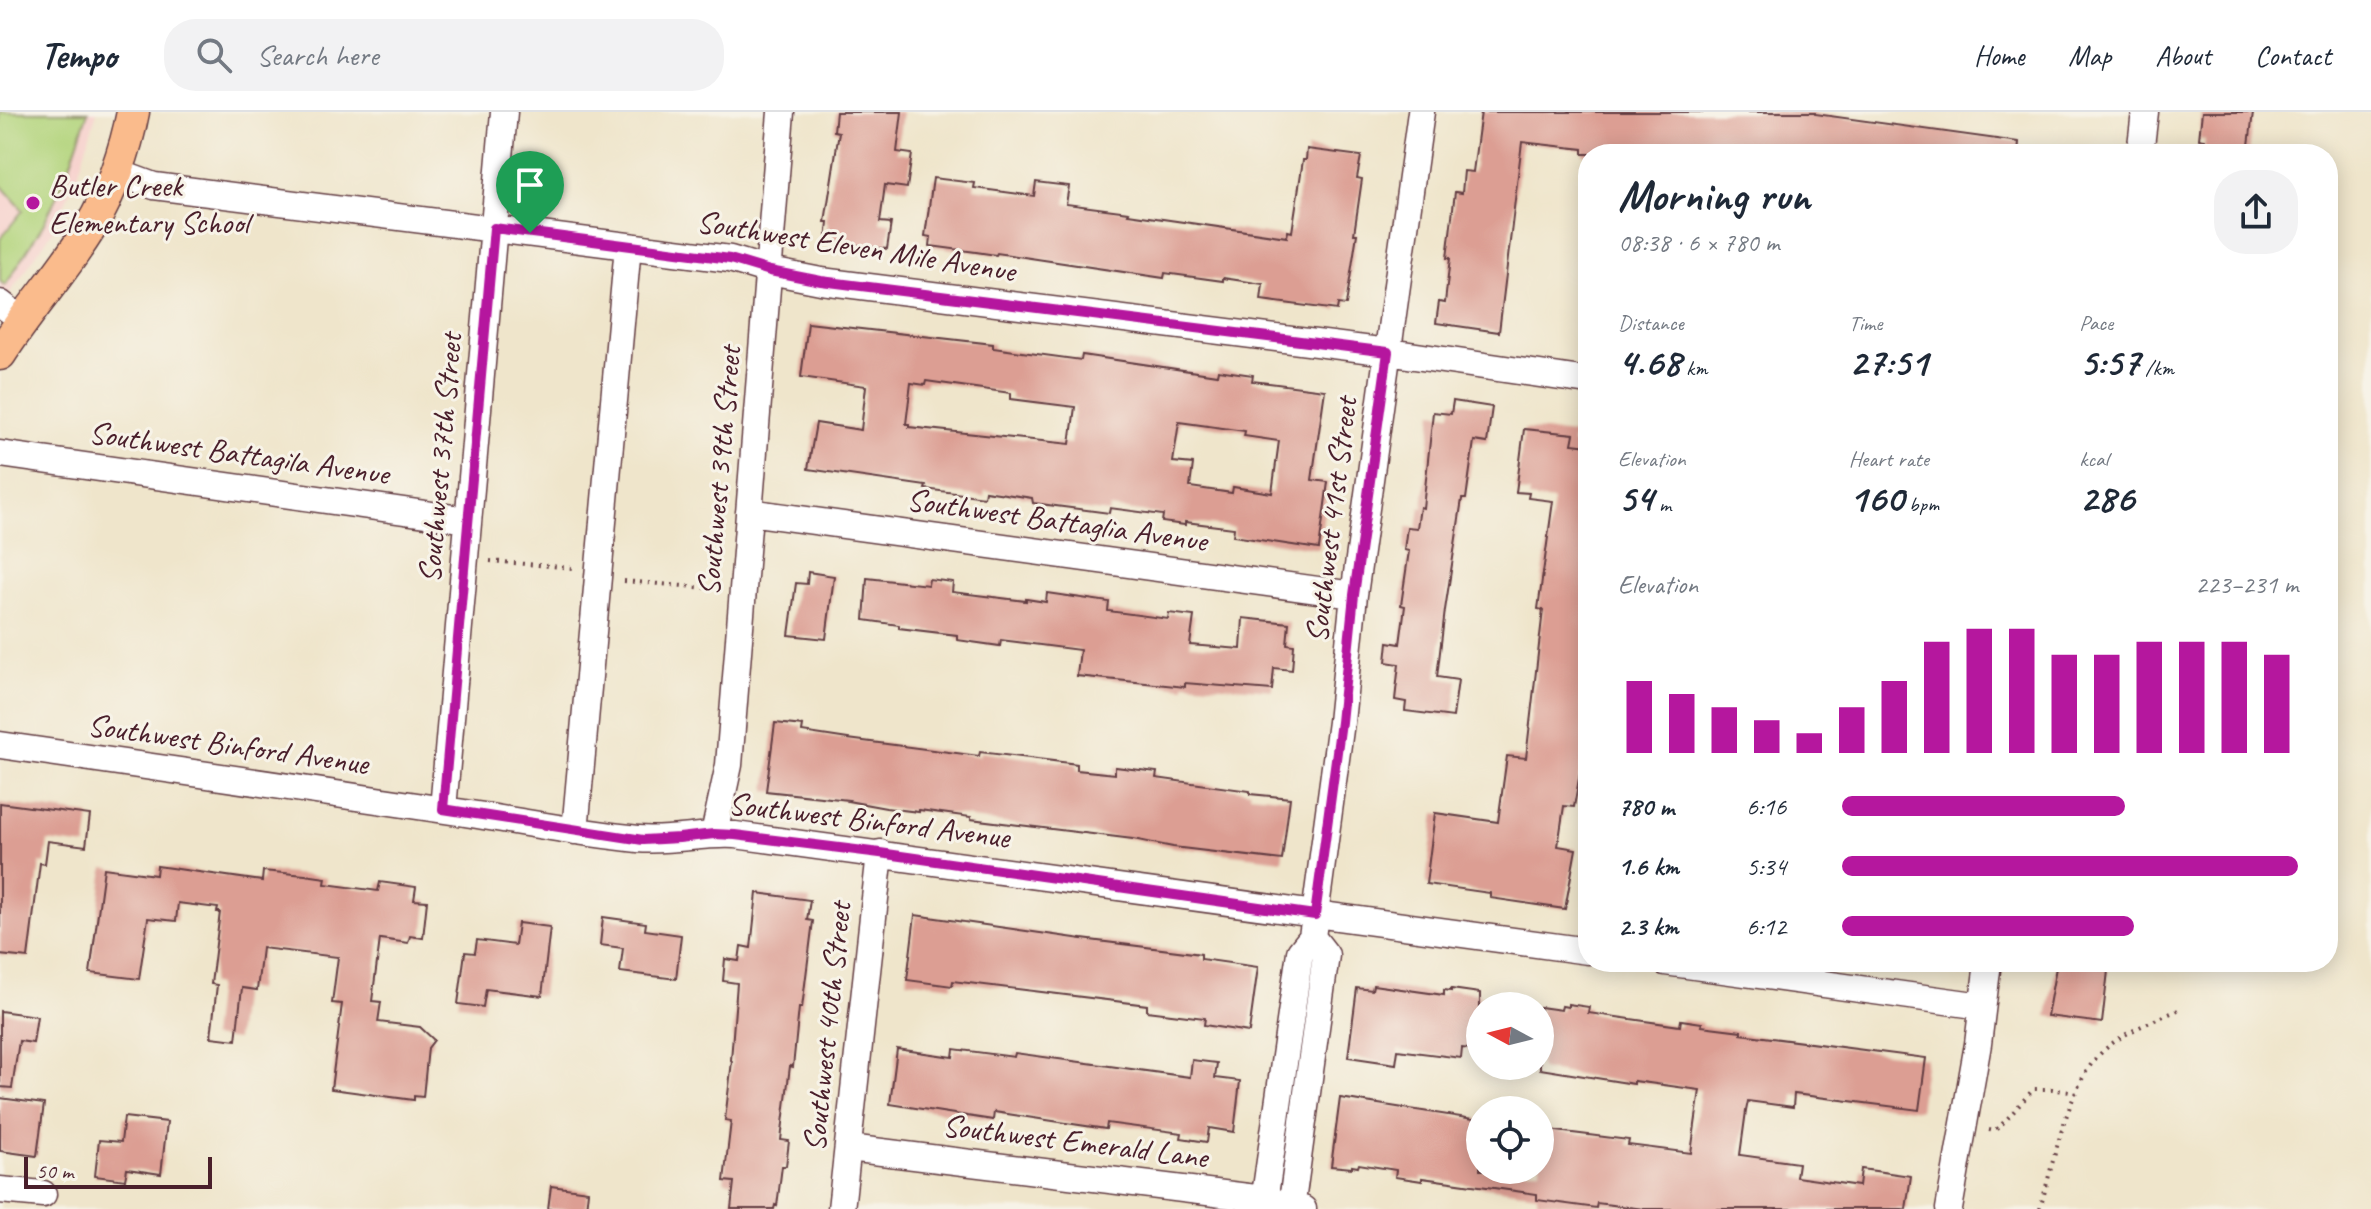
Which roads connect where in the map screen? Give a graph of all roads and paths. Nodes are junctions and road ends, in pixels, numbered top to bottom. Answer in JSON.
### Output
{"nodes":[{"id":1,"x":133,"y":112,"type":"edge"},
{"id":2,"x":504,"y":112,"type":"edge"},
{"id":3,"x":781,"y":112,"type":"edge"},
{"id":4,"x":1421,"y":112,"type":"edge"},
{"id":5,"x":2145,"y":112,"type":"edge"},
{"id":6,"x":2141,"y":144,"type":"edge"},
{"id":7,"x":116,"y":172,"type":"junction"},
{"id":8,"x":494,"y":228,"type":"junction"},
{"id":9,"x":628,"y":246,"type":"junction"},
{"id":10,"x":770,"y":271,"type":"junction"},
{"id":11,"x":11,"y":311,"type":"edge"},
{"id":12,"x":1388,"y":352,"type":"junction"},
{"id":13,"x":0,"y":354,"type":"edge"},
{"id":14,"x":1578,"y":380,"type":"edge"},
{"id":15,"x":0,"y":454,"type":"edge"},
{"id":16,"x":749,"y":512,"type":"junction"},
{"id":17,"x":468,"y":520,"type":"junction"},
{"id":18,"x":465,"y":559,"type":"junction"},
{"id":19,"x":598,"y":574,"type":"junction"},
{"id":20,"x":743,"y":591,"type":"junction"},
{"id":21,"x":1354,"y":595,"type":"junction"},
{"id":22,"x":0,"y":745,"type":"edge"},
{"id":23,"x":443,"y":809,"type":"junction"},
{"id":24,"x":575,"y":831,"type":"junction"},
{"id":25,"x":714,"y":834,"type":"junction"},
{"id":26,"x":880,"y":853,"type":"junction"},
{"id":27,"x":1313,"y":926,"type":"junction"},
{"id":28,"x":1578,"y":950,"type":"edge"},
{"id":29,"x":1737,"y":972,"type":"edge"},
{"id":30,"x":1987,"y":972,"type":"edge"},
{"id":31,"x":1982,"y":1006,"type":"junction"},
{"id":32,"x":2178,"y":1010,"type":"dead end"},
{"id":33,"x":2075,"y":1093,"type":"junction"},
{"id":34,"x":1963,"y":1126,"type":"junction"},
{"id":35,"x":849,"y":1148,"type":"junction"},
{"id":36,"x":0,"y":1190,"type":"edge"},
{"id":37,"x":43,"y":1194,"type":"dead end"},
{"id":38,"x":1264,"y":1204,"type":"edge"},
{"id":39,"x":1295,"y":1208,"type":"edge"},
{"id":40,"x":841,"y":1209,"type":"edge"},
{"id":41,"x":1949,"y":1209,"type":"edge"},
{"id":42,"x":2040,"y":1209,"type":"edge"}],
"edges":[{"from":1,"to":7,"type":"main road"},
{"from":2,"to":8,"type":"street","name":"Southwest 37th Street"},
{"from":3,"to":10,"type":"street","name":"Southwest 39th Street"},
{"from":4,"to":12,"type":"street","name":"Southwest 41st Street"},
{"from":5,"to":6,"type":"street"},
{"from":7,"to":8,"type":"street","name":"Southwest Eleven Mile Avenue"},
{"from":7,"to":11,"type":"main road"},
{"from":8,"to":9,"type":"street","name":"Southwest Eleven Mile Avenue"},
{"from":8,"to":17,"type":"street","name":"Southwest 37th Street"},
{"from":9,"to":10,"type":"street","name":"Southwest Eleven Mile Avenue"},
{"from":9,"to":19,"type":"street"},
{"from":10,"to":12,"type":"street","name":"Southwest Eleven Mile Avenue"},
{"from":10,"to":16,"type":"street","name":"Southwest 39th Street"},
{"from":11,"to":13,"type":"main road"},
{"from":12,"to":14,"type":"street","name":"Southwest Eleven Mile Avenue"},
{"from":12,"to":21,"type":"street","name":"Southwest 41st Street"},
{"from":15,"to":17,"type":"street","name":"Southwest Battagila Avenue"},
{"from":16,"to":20,"type":"street","name":"Southwest 39th Street"},
{"from":16,"to":21,"type":"street","name":"Southwest Battaglia Avenue"},
{"from":17,"to":18,"type":"street","name":"Southwest 37th Street"},
{"from":18,"to":19,"type":"path"},
{"from":18,"to":23,"type":"street","name":"Southwest 37th Street"},
{"from":19,"to":20,"type":"path"},
{"from":19,"to":24,"type":"street"},
{"from":20,"to":25,"type":"street","name":"Southwest 39th Street"},
{"from":21,"to":27,"type":"street","name":"Southwest 41st Street"},
{"from":22,"to":23,"type":"street","name":"Southwest Binford Avenue"},
{"from":23,"to":24,"type":"street","name":"Southwest Binford Avenue"},
{"from":24,"to":25,"type":"street","name":"Southwest Binford Avenue"},
{"from":25,"to":26,"type":"street","name":"Southwest Binford Avenue"},
{"from":26,"to":27,"type":"street","name":"Southwest Binford Avenue"},
{"from":26,"to":35,"type":"street","name":"Southwest 40th Street"},
{"from":27,"to":28,"type":"street","name":"Southwest Binford Avenue"},
{"from":27,"to":38,"type":"street","name":"Southwest 41st Street"},
{"from":27,"to":39,"type":"street","name":"Southwest 41st Street"},
{"from":29,"to":31,"type":"street"},
{"from":30,"to":31,"type":"street"},
{"from":31,"to":34,"type":"street"},
{"from":32,"to":33,"type":"path"},
{"from":33,"to":34,"type":"path"},
{"from":33,"to":42,"type":"path"},
{"from":34,"to":41,"type":"street"},
{"from":35,"to":38,"type":"street","name":"Southwest Emerald Lane"},
{"from":35,"to":40,"type":"street","name":"Southwest 40th Street"},
{"from":36,"to":37,"type":"street"},
{"from":38,"to":39,"type":"street","name":"Southwest Emerald Lane"}]}
